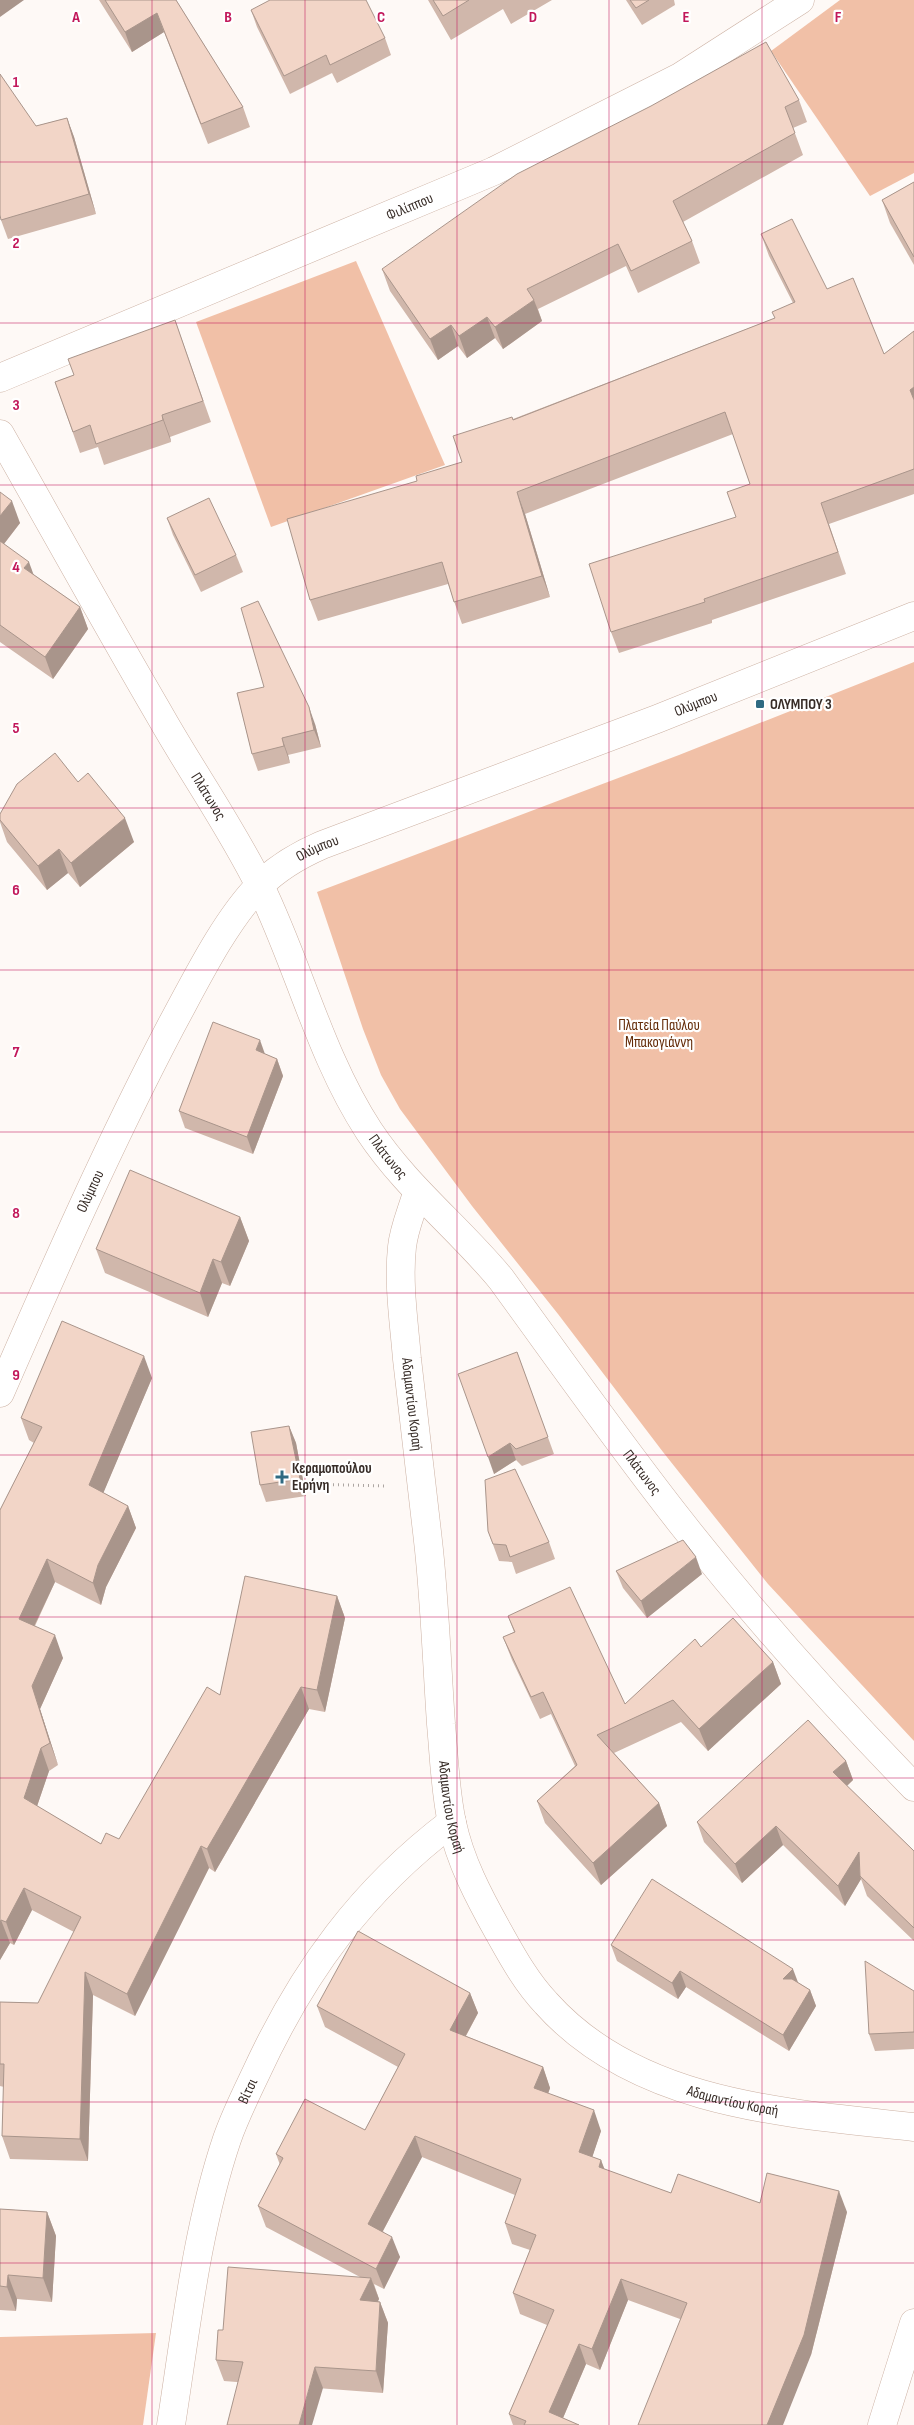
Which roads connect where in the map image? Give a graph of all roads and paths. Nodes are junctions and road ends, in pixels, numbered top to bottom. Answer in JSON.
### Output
{"nodes":[{"id":1,"x":800,"y":0,"type":"edge"},
{"id":2,"x":0,"y":378,"type":"edge"},
{"id":3,"x":0,"y":434,"type":"edge"},
{"id":4,"x":914,"y":616,"type":"edge"},
{"id":5,"x":260,"y":886,"type":"junction"},
{"id":6,"x":417,"y":1193,"type":"junction"},
{"id":7,"x":0,"y":1393,"type":"edge"},
{"id":8,"x":304,"y":1484,"type":"dead end"},
{"id":9,"x":421,"y":1487,"type":"junction"},
{"id":10,"x":914,"y":1787,"type":"edge"},
{"id":11,"x":452,"y":1822,"type":"junction"},
{"id":12,"x":914,"y":2127,"type":"edge"},
{"id":13,"x":914,"y":2323,"type":"edge"},
{"id":14,"x":171,"y":2425,"type":"edge"},
{"id":15,"x":882,"y":2425,"type":"edge"}],
"edges":[{"from":1,"to":2,"type":"street","name":"Φιλίππου"},
{"from":3,"to":5,"type":"street","name":"Πλάτωνος"},
{"from":4,"to":5,"type":"street","name":"Ολύμπου"},
{"from":5,"to":6,"type":"street","name":"Πλάτωνος"},
{"from":5,"to":7,"type":"street","name":"Ολύμπου"},
{"from":6,"to":9,"type":"street","name":"Αδαμαντίου Κοραή"},
{"from":6,"to":10,"type":"street","name":"Πλάτωνος"},
{"from":8,"to":9,"type":"path"},
{"from":9,"to":11,"type":"street","name":"Αδαμαντίου Κοραή"},
{"from":11,"to":12,"type":"street","name":"Αδαμαντίου Κοραή"},
{"from":11,"to":14,"type":"street","name":"Βίτσι"},
{"from":13,"to":15,"type":"street"}]}
